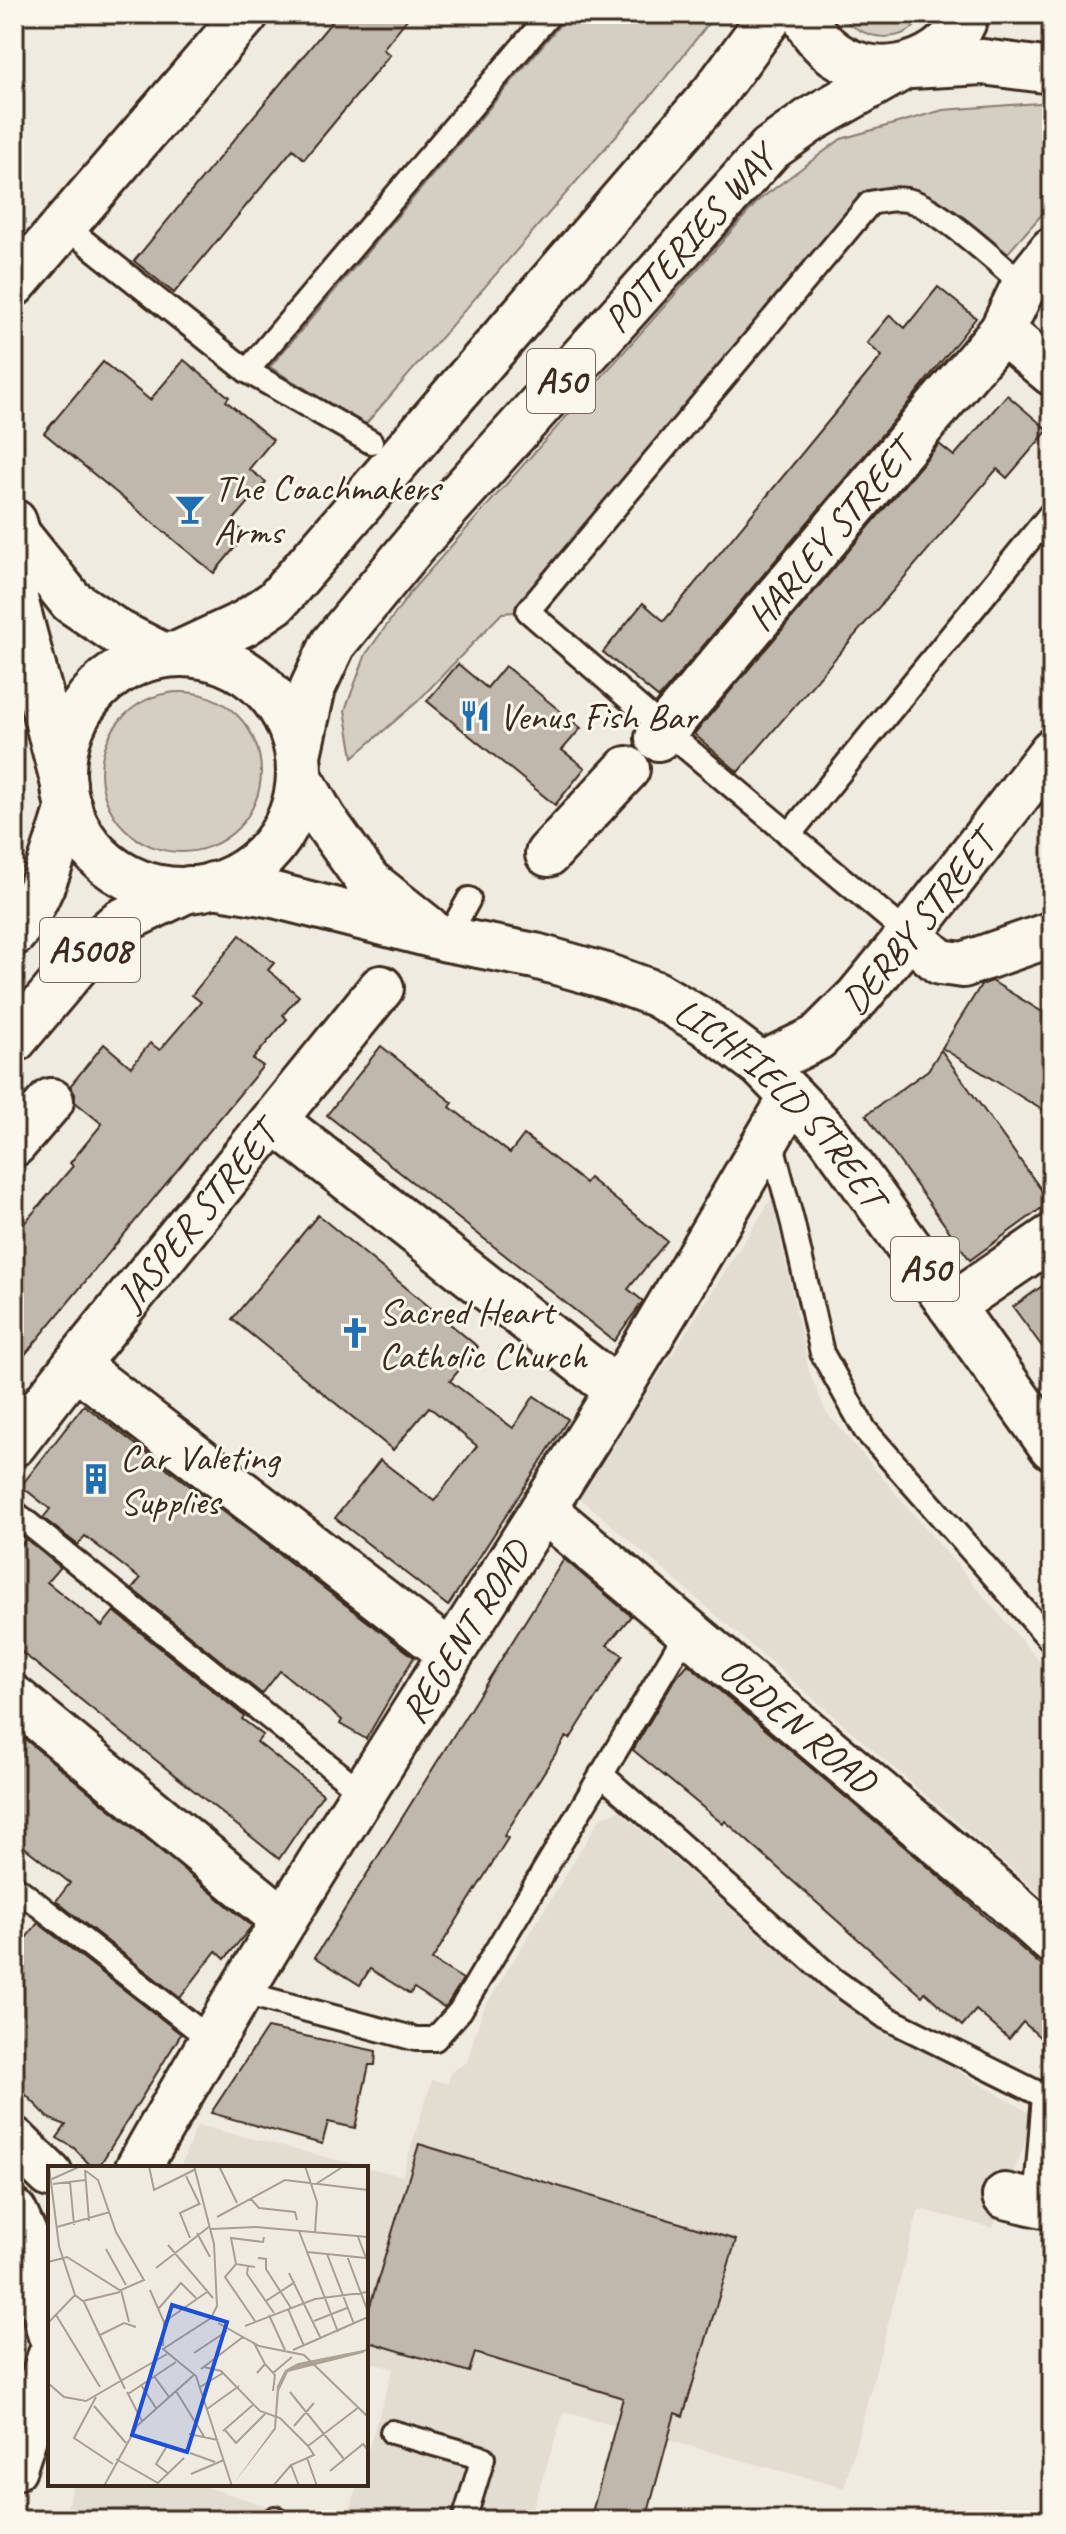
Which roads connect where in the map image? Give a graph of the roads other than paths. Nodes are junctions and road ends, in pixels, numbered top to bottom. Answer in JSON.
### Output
{"nodes":[{"id":1,"x":246,"y":14,"type":"edge"},
{"id":2,"x":550,"y":14,"type":"edge"},
{"id":3,"x":772,"y":14,"type":"edge"},
{"id":4,"x":804,"y":14,"type":"edge"},
{"id":5,"x":966,"y":14,"type":"edge"},
{"id":6,"x":906,"y":68,"type":"junction"},
{"id":7,"x":1052,"y":71,"type":"edge"},
{"id":8,"x":65,"y":226,"type":"junction"},
{"id":9,"x":1052,"y":250,"type":"edge"},
{"id":10,"x":14,"y":284,"type":"edge"},
{"id":11,"x":1024,"y":285,"type":"junction"},
{"id":12,"x":1002,"y":331,"type":"junction"},
{"id":13,"x":247,"y":371,"type":"junction"},
{"id":14,"x":1052,"y":373,"type":"edge"},
{"id":15,"x":371,"y":442,"type":"dead end"},
{"id":16,"x":1052,"y":512,"type":"edge"},
{"id":17,"x":16,"y":529,"type":"edge"},
{"id":18,"x":170,"y":655,"type":"junction"},
{"id":19,"x":662,"y":734,"type":"junction"},
{"id":20,"x":1052,"y":751,"type":"edge"},
{"id":21,"x":298,"y":765,"type":"junction"},
{"id":22,"x":627,"y":769,"type":"dead end"},
{"id":23,"x":66,"y":796,"type":"junction"},
{"id":24,"x":789,"y":835,"type":"junction"},
{"id":25,"x":548,"y":854,"type":"dead end"},
{"id":26,"x":201,"y":887,"type":"junction"},
{"id":27,"x":469,"y":899,"type":"dead end"},
{"id":28,"x":14,"y":933,"type":"edge"},
{"id":29,"x":1052,"y":934,"type":"edge"},
{"id":30,"x":909,"y":935,"type":"junction"},
{"id":31,"x":442,"y":938,"type":"junction"},
{"id":32,"x":381,"y":988,"type":"dead end"},
{"id":33,"x":14,"y":1040,"type":"edge"},
{"id":34,"x":761,"y":1065,"type":"junction"},
{"id":35,"x":792,"y":1097,"type":"junction"},
{"id":36,"x":51,"y":1101,"type":"dead end"},
{"id":37,"x":275,"y":1121,"type":"junction"},
{"id":38,"x":769,"y":1135,"type":"junction"},
{"id":39,"x":14,"y":1144,"type":"edge"},
{"id":40,"x":1052,"y":1237,"type":"edge"},
{"id":41,"x":951,"y":1306,"type":"junction"},
{"id":42,"x":75,"y":1365,"type":"junction"},
{"id":43,"x":617,"y":1390,"type":"junction"},
{"id":44,"x":19,"y":1426,"type":"edge"},
{"id":45,"x":1052,"y":1447,"type":"edge"},
{"id":46,"x":543,"y":1509,"type":"junction"},
{"id":47,"x":14,"y":1512,"type":"edge"},
{"id":48,"x":688,"y":1630,"type":"junction"},
{"id":49,"x":1052,"y":1642,"type":"edge"},
{"id":50,"x":450,"y":1653,"type":"junction"},
{"id":51,"x":14,"y":1698,"type":"edge"},
{"id":52,"x":601,"y":1774,"type":"junction"},
{"id":53,"x":364,"y":1794,"type":"junction"},
{"id":54,"x":14,"y":1886,"type":"edge"},
{"id":55,"x":284,"y":1920,"type":"junction"},
{"id":56,"x":1052,"y":1941,"type":"edge"},
{"id":57,"x":240,"y":1992,"type":"junction"},
{"id":58,"x":211,"y":2040,"type":"junction"},
{"id":59,"x":1048,"y":2092,"type":"edge"},
{"id":60,"x":14,"y":2140,"type":"edge"},
{"id":61,"x":139,"y":2166,"type":"edge"},
{"id":62,"x":48,"y":2173,"type":"edge"},
{"id":63,"x":1031,"y":2203,"type":"edge"},
{"id":64,"x":14,"y":2212,"type":"edge"},
{"id":65,"x":48,"y":2325,"type":"edge"},
{"id":66,"x":48,"y":2363,"type":"edge"},
{"id":67,"x":392,"y":2432,"type":"dead end"},
{"id":68,"x":14,"y":2468,"type":"edge"},
{"id":69,"x":464,"y":2520,"type":"edge"}],
"edges":[{"from":1,"to":8,"type":"main road"},
{"from":2,"to":13,"type":"lane"},
{"from":3,"to":18,"type":"main road","name":"POTTERIES WAY","number":"A50"},
{"from":4,"to":6,"type":"main road"},
{"from":5,"to":6,"type":"main road","name":"POTTERIES WAY"},
{"from":6,"to":7,"type":"main road"},
{"from":6,"to":21,"type":"main road","name":"POTTERIES WAY","number":"A50"},
{"from":8,"to":10,"type":"main road"},
{"from":8,"to":13,"type":"lane"},
{"from":9,"to":11,"type":"main road","name":"HARLEY STREET"},
{"from":11,"to":12,"type":"main road","name":"HARLEY STREET"},
{"from":11,"to":19,"type":"lane"},
{"from":12,"to":14,"type":"main road"},
{"from":12,"to":19,"type":"main road","name":"HARLEY STREET"},
{"from":13,"to":15,"type":"lane"},
{"from":16,"to":24,"type":"lane"},
{"from":17,"to":18,"type":"main road"},
{"from":17,"to":23,"type":"main road"},
{"from":18,"to":21,"type":"main road"},
{"from":18,"to":23,"type":"main road"},
{"from":19,"to":24,"type":"lane"},
{"from":20,"to":30,"type":"main road","name":"DERBY STREET"},
{"from":21,"to":26,"type":"main road"},
{"from":21,"to":31,"type":"main road","name":"LICHFIELD STREET","number":"A50"},
{"from":22,"to":25,"type":"main road"},
{"from":23,"to":26,"type":"main road"},
{"from":23,"to":28,"type":"main road","number":"A5008"},
{"from":24,"to":30,"type":"lane"},
{"from":26,"to":31,"type":"main road","name":"LICHFIELD STREET","number":"A50"},
{"from":26,"to":33,"type":"main road","number":"A5008"},
{"from":27,"to":31,"type":"lane"},
{"from":29,"to":30,"type":"main road"},
{"from":30,"to":34,"type":"main road","name":"DERBY STREET"},
{"from":31,"to":34,"type":"main road","name":"LICHFIELD STREET","number":"A50"},
{"from":32,"to":37,"type":"main road","name":"JASPER STREET"},
{"from":34,"to":35,"type":"main road","name":"LICHFIELD STREET","number":"A50"},
{"from":35,"to":38,"type":"main road","name":"REGENT ROAD"},
{"from":35,"to":41,"type":"main road","name":"LICHFIELD STREET","number":"A50"},
{"from":36,"to":39,"type":"main road"},
{"from":37,"to":42,"type":"main road","name":"JASPER STREET"},
{"from":37,"to":43,"type":"main road"},
{"from":38,"to":43,"type":"main road","name":"REGENT ROAD"},
{"from":38,"to":49,"type":"lane"},
{"from":40,"to":41,"type":"main road"},
{"from":41,"to":45,"type":"main road","name":"LICHFIELD STREET","number":"A50"},
{"from":42,"to":44,"type":"main road","name":"JASPER STREET"},
{"from":42,"to":50,"type":"main road"},
{"from":43,"to":46,"type":"main road","name":"REGENT ROAD"},
{"from":46,"to":48,"type":"main road","name":"OGDEN ROAD"},
{"from":46,"to":50,"type":"main road","name":"REGENT ROAD"},
{"from":47,"to":53,"type":"lane"},
{"from":48,"to":52,"type":"lane"},
{"from":48,"to":56,"type":"main road","name":"OGDEN ROAD"},
{"from":50,"to":53,"type":"main road","name":"REGENT ROAD"},
{"from":51,"to":55,"type":"main road"},
{"from":52,"to":57,"type":"lane"},
{"from":52,"to":59,"type":"lane"},
{"from":53,"to":55,"type":"main road","name":"REGENT ROAD"},
{"from":54,"to":58,"type":"lane"},
{"from":55,"to":57,"type":"main road","name":"REGENT ROAD"},
{"from":57,"to":58,"type":"main road","name":"REGENT ROAD"},
{"from":58,"to":61,"type":"main road","name":"REGENT ROAD"},
{"from":59,"to":63,"type":"lane"},
{"from":60,"to":62,"type":"main road"},
{"from":64,"to":65,"type":"main road"},
{"from":66,"to":68,"type":"main road"},
{"from":67,"to":69,"type":"lane"}]}
